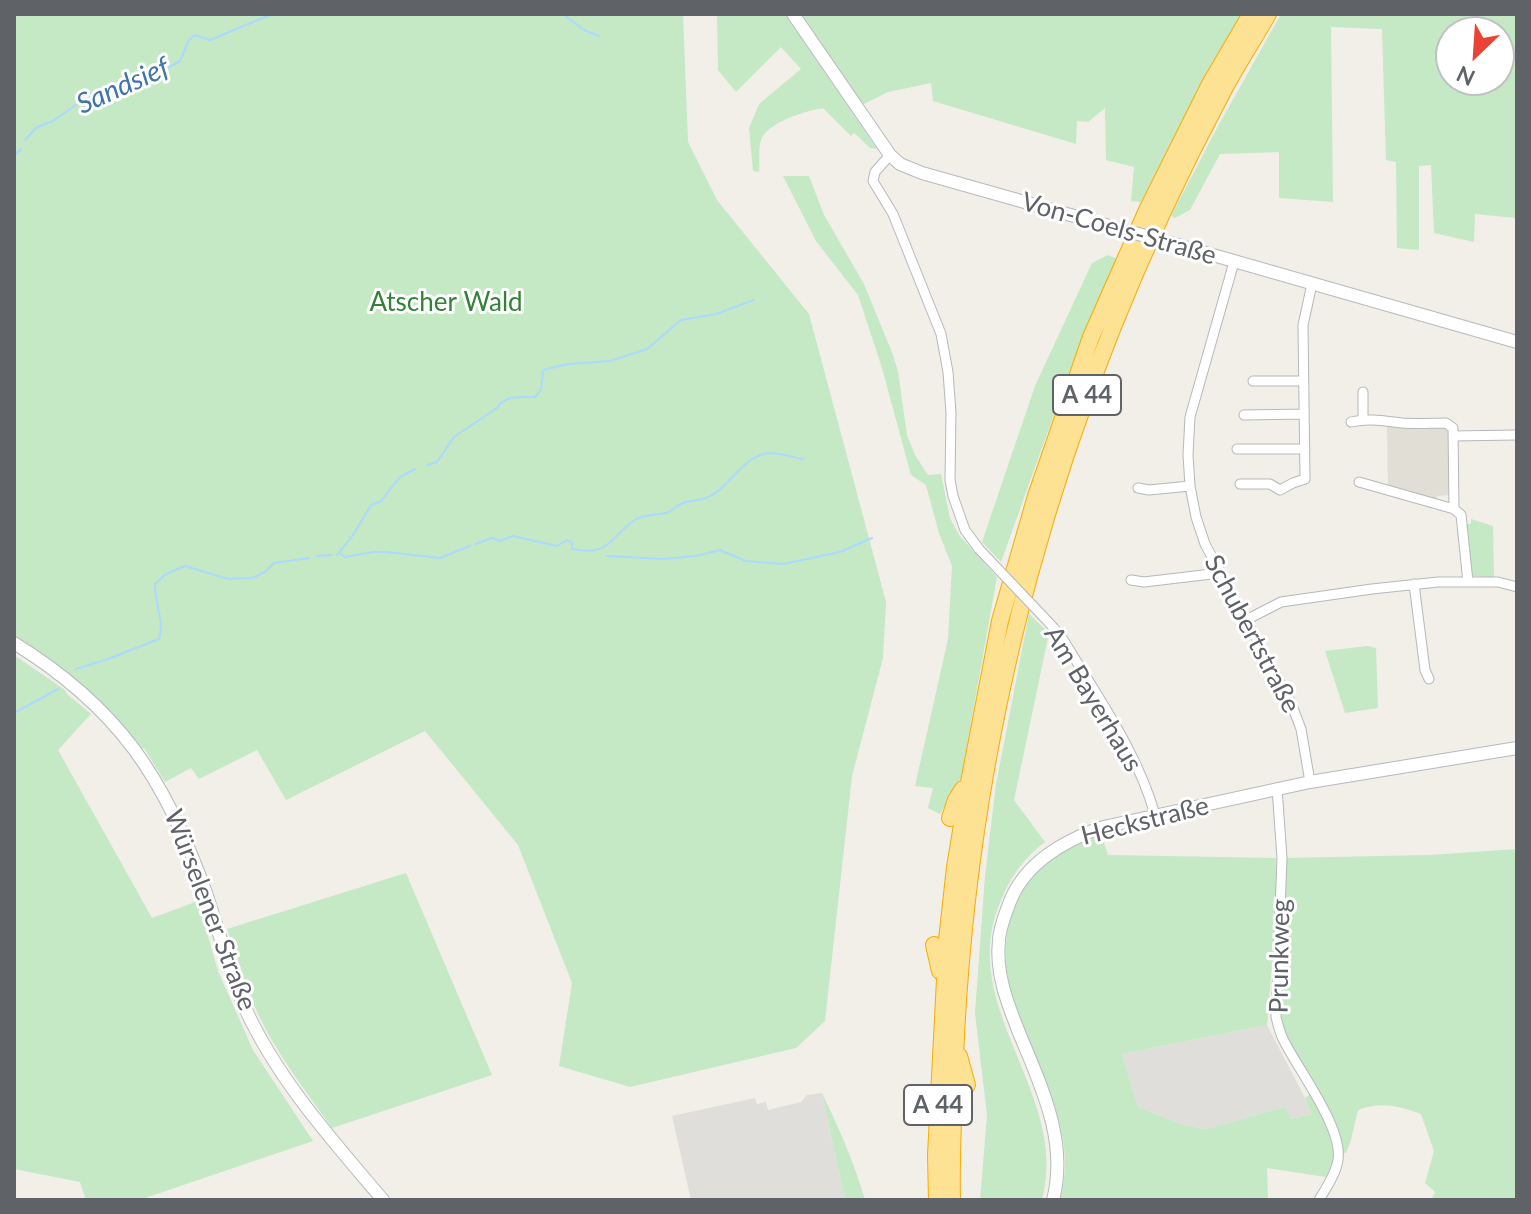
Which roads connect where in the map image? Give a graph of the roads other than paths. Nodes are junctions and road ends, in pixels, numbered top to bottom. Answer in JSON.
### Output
{"nodes":[{"id":1,"x":793,"y":14,"type":"edge"},
{"id":2,"x":1251,"y":14,"type":"edge"},
{"id":3,"x":1268,"y":14,"type":"edge"},
{"id":4,"x":890,"y":155,"type":"junction"},
{"id":5,"x":1234,"y":262,"type":"junction"},
{"id":6,"x":1312,"y":284,"type":"junction"},
{"id":7,"x":1517,"y":342,"type":"edge"},
{"id":8,"x":1253,"y":381,"type":"dead end"},
{"id":9,"x":1303,"y":381,"type":"junction"},
{"id":10,"x":1363,"y":392,"type":"dead end"},
{"id":11,"x":1304,"y":414,"type":"junction"},
{"id":12,"x":1244,"y":415,"type":"dead end"},
{"id":13,"x":1363,"y":419,"type":"junction"},
{"id":14,"x":1351,"y":422,"type":"dead end"},
{"id":15,"x":1517,"y":435,"type":"edge"},
{"id":16,"x":1453,"y":436,"type":"junction"},
{"id":17,"x":1237,"y":449,"type":"dead end"},
{"id":18,"x":1305,"y":449,"type":"junction"},
{"id":19,"x":1359,"y":482,"type":"dead end"},
{"id":20,"x":1240,"y":484,"type":"dead end"},
{"id":21,"x":1190,"y":486,"type":"junction"},
{"id":22,"x":1138,"y":488,"type":"dead end"},
{"id":23,"x":1454,"y":509,"type":"junction"},
{"id":24,"x":1220,"y":573,"type":"junction"},
{"id":25,"x":1131,"y":580,"type":"dead end"},
{"id":26,"x":1468,"y":582,"type":"junction"},
{"id":27,"x":1414,"y":584,"type":"junction"},
{"id":28,"x":1517,"y":587,"type":"edge"},
{"id":29,"x":1246,"y":620,"type":"junction"},
{"id":30,"x":14,"y":643,"type":"edge"},
{"id":31,"x":1429,"y":679,"type":"dead end"},
{"id":32,"x":1517,"y":748,"type":"edge"},
{"id":33,"x":970,"y":777,"type":"junction"},
{"id":34,"x":1310,"y":782,"type":"junction"},
{"id":35,"x":1277,"y":788,"type":"junction"},
{"id":36,"x":1155,"y":815,"type":"junction"},
{"id":37,"x":950,"y":818,"type":"dead end"},
{"id":38,"x":934,"y":945,"type":"dead end"},
{"id":39,"x":943,"y":989,"type":"junction"},
{"id":40,"x":955,"y":1043,"type":"junction"},
{"id":41,"x":967,"y":1085,"type":"dead end"},
{"id":42,"x":383,"y":1200,"type":"edge"},
{"id":43,"x":937,"y":1200,"type":"edge"},
{"id":44,"x":952,"y":1200,"type":"edge"},
{"id":45,"x":1053,"y":1200,"type":"edge"},
{"id":46,"x":1319,"y":1200,"type":"edge"}],
"edges":[{"from":1,"to":4,"type":"main road","name":"Von-Coels-Straße"},
{"from":2,"to":33,"type":"highway","number":"A 44"},
{"from":3,"to":40,"type":"highway","number":"A 44"},
{"from":4,"to":5,"type":"main road","name":"Von-Coels-Straße","bridge":true},
{"from":4,"to":36,"type":"street","name":"Am Bayerhaus","bridge":true},
{"from":5,"to":6,"type":"main road","name":"Von-Coels-Straße"},
{"from":5,"to":21,"type":"street","name":"Schubertstraße"},
{"from":6,"to":7,"type":"main road","name":"Von-Coels-Straße"},
{"from":6,"to":9,"type":"street"},
{"from":8,"to":9,"type":"street"},
{"from":9,"to":11,"type":"street"},
{"from":10,"to":13,"type":"street"},
{"from":11,"to":12,"type":"street"},
{"from":11,"to":18,"type":"street"},
{"from":13,"to":14,"type":"street"},
{"from":13,"to":16,"type":"street"},
{"from":15,"to":16,"type":"street"},
{"from":16,"to":23,"type":"street"},
{"from":17,"to":18,"type":"street"},
{"from":18,"to":20,"type":"street"},
{"from":19,"to":23,"type":"street"},
{"from":21,"to":22,"type":"street"},
{"from":21,"to":24,"type":"street","name":"Schubertstraße"},
{"from":23,"to":26,"type":"street"},
{"from":24,"to":25,"type":"street"},
{"from":24,"to":29,"type":"street","name":"Schubertstraße"},
{"from":26,"to":27,"type":"street"},
{"from":26,"to":28,"type":"street"},
{"from":27,"to":29,"type":"street"},
{"from":27,"to":31,"type":"street"},
{"from":29,"to":34,"type":"street","name":"Schubertstraße"},
{"from":30,"to":42,"type":"main road","name":"Würselener Straße"},
{"from":32,"to":34,"type":"main road","name":"Heckstraße"},
{"from":33,"to":37,"type":"highway"},
{"from":33,"to":39,"type":"highway","number":"A 44"},
{"from":34,"to":35,"type":"main road","name":"Heckstraße"},
{"from":35,"to":36,"type":"main road","name":"Heckstraße"},
{"from":35,"to":46,"type":"street","name":"Prunkweg"},
{"from":36,"to":45,"type":"main road","name":"Heckstraße"},
{"from":38,"to":39,"type":"highway"},
{"from":39,"to":43,"type":"highway","number":"A 44"},
{"from":40,"to":41,"type":"highway"},
{"from":40,"to":44,"type":"highway","number":"A 44"}]}
